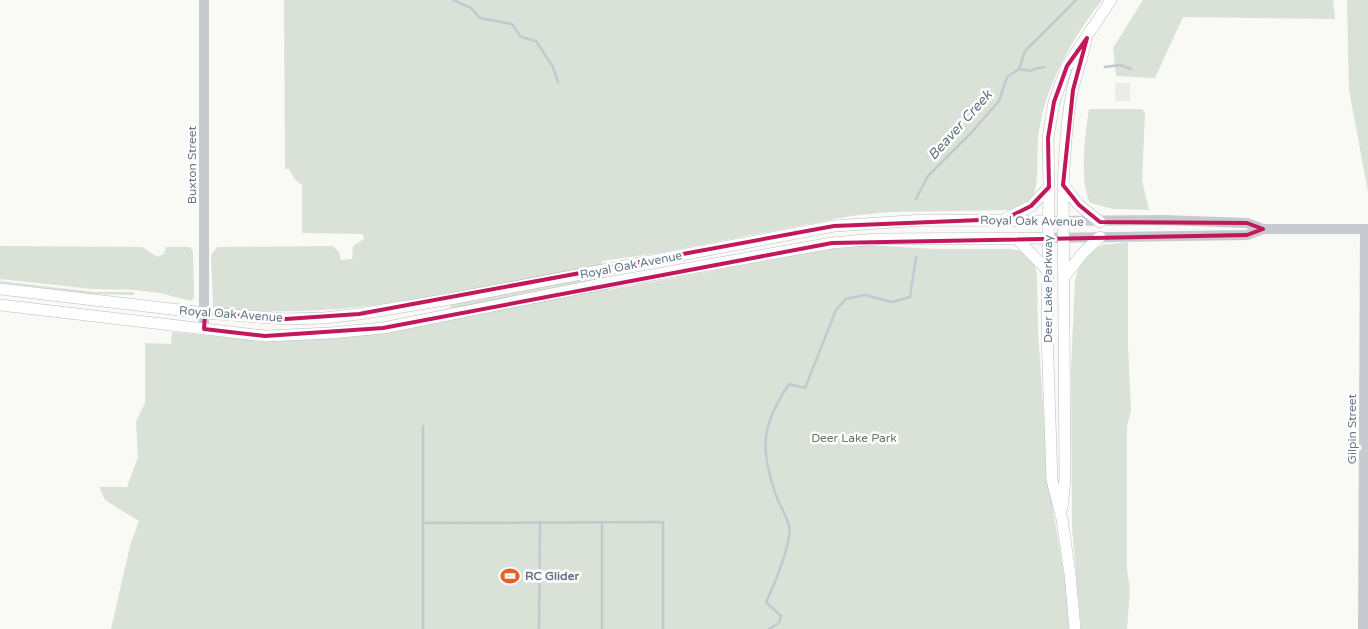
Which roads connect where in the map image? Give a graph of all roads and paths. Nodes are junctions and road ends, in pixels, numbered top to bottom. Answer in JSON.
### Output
{"nodes":[{"id":1,"x":204,"y":0,"type":"edge"},
{"id":2,"x":1111,"y":0,"type":"edge"},
{"id":3,"x":1087,"y":38,"type":"junction"},
{"id":4,"x":1063,"y":185,"type":"junction"},
{"id":5,"x":1049,"y":187,"type":"junction"},
{"id":6,"x":1005,"y":219,"type":"junction"},
{"id":7,"x":1049,"y":221,"type":"junction"},
{"id":8,"x":1063,"y":221,"type":"junction"},
{"id":9,"x":1100,"y":222,"type":"junction"},
{"id":10,"x":1263,"y":229,"type":"junction"},
{"id":11,"x":1366,"y":229,"type":"edge"},
{"id":12,"x":1063,"y":237,"type":"junction"},
{"id":13,"x":1100,"y":237,"type":"junction"},
{"id":14,"x":1016,"y":238,"type":"junction"},
{"id":15,"x":1048,"y":238,"type":"junction"},
{"id":16,"x":1048,"y":271,"type":"junction"},
{"id":17,"x":1064,"y":278,"type":"junction"},
{"id":18,"x":0,"y":289,"type":"edge"},
{"id":19,"x":0,"y":306,"type":"edge"},
{"id":20,"x":205,"y":314,"type":"junction"},
{"id":21,"x":204,"y":329,"type":"junction"},
{"id":22,"x":1062,"y":519,"type":"junction"},
{"id":23,"x":1075,"y":629,"type":"edge"},
{"id":24,"x":1363,"y":629,"type":"edge"}],
"edges":[{"from":1,"to":20,"type":"street","name":"Buxton Street"},
{"from":2,"to":3,"type":"main road","name":"Deer Lake Parkway"},
{"from":3,"to":4,"type":"main road","name":"Deer Lake Parkway"},
{"from":3,"to":5,"type":"main road","name":"Deer Lake Parkway"},
{"from":4,"to":8,"type":"main road","name":"Deer Lake Parkway"},
{"from":4,"to":9,"type":"main road"},
{"from":5,"to":6,"type":"main road"},
{"from":5,"to":7,"type":"main road","name":"Deer Lake Parkway"},
{"from":6,"to":7,"type":"main road","name":"Royal Oak Avenue"},
{"from":6,"to":20,"type":"main road","name":"Royal Oak Avenue"},
{"from":7,"to":8,"type":"street","name":"Royal Oak Avenue"},
{"from":7,"to":15,"type":"main road","name":"Deer Lake Parkway"},
{"from":8,"to":9,"type":"street","name":"Royal Oak Avenue"},
{"from":8,"to":12,"type":"main road","name":"Deer Lake Parkway"},
{"from":9,"to":10,"type":"street","name":"Royal Oak Avenue"},
{"from":10,"to":11,"type":"street","name":"Royal Oak Avenue"},
{"from":10,"to":13,"type":"street","name":"Royal Oak Avenue"},
{"from":11,"to":24,"type":"street","name":"Gilpin Street"},
{"from":12,"to":13,"type":"street","name":"Royal Oak Avenue"},
{"from":12,"to":15,"type":"street","name":"Royal Oak Avenue"},
{"from":12,"to":17,"type":"main road","name":"Deer Lake Parkway"},
{"from":13,"to":17,"type":"main road"},
{"from":14,"to":15,"type":"main road","name":"Royal Oak Avenue"},
{"from":14,"to":16,"type":"main road"},
{"from":14,"to":21,"type":"main road","name":"Royal Oak Avenue"},
{"from":15,"to":16,"type":"main road","name":"Deer Lake Parkway"},
{"from":16,"to":22,"type":"main road","name":"Deer Lake Parkway"},
{"from":17,"to":22,"type":"main road","name":"Deer Lake Parkway"},
{"from":18,"to":20,"type":"main road","name":"Royal Oak Avenue"},
{"from":19,"to":21,"type":"main road","name":"Royal Oak Avenue"},
{"from":20,"to":21,"type":"street","name":"Buxton Street"},
{"from":22,"to":23,"type":"main road","name":"Deer Lake Parkway"}]}
